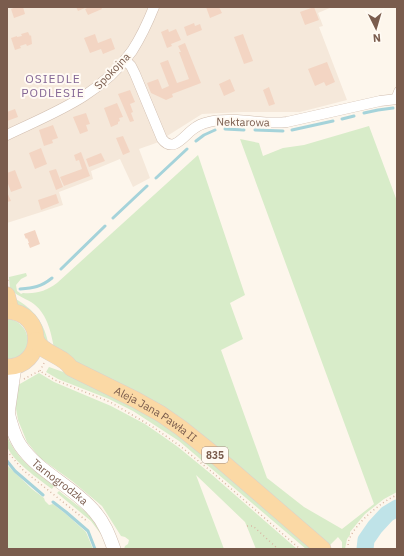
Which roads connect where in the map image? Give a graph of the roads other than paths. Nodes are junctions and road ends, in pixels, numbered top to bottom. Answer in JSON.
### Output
{"nodes":[{"id":1,"x":154,"y":7,"type":"edge"},
{"id":2,"x":125,"y":60,"type":"junction"},
{"id":3,"x":396,"y":96,"type":"edge"},
{"id":4,"x":7,"y":136,"type":"edge"},
{"id":5,"x":7,"y":295,"type":"edge"},
{"id":6,"x":9,"y":311,"type":"edge"},
{"id":7,"x":36,"y":340,"type":"junction"},
{"id":8,"x":16,"y":365,"type":"edge"},
{"id":9,"x":71,"y":368,"type":"junction"},
{"id":10,"x":8,"y":411,"type":"edge"},
{"id":11,"x":114,"y":549,"type":"edge"},
{"id":12,"x":323,"y":549,"type":"edge"}],
"edges":[{"from":1,"to":2,"type":"street","name":"Spokojna"},
{"from":2,"to":3,"type":"street","name":"Nektarowa"},
{"from":2,"to":4,"type":"street","name":"Spokojna"},
{"from":5,"to":6,"type":"main road","number":"835"},
{"from":6,"to":7,"type":"main road","number":"835"},
{"from":7,"to":8,"type":"main road"},
{"from":7,"to":9,"type":"main road","name":"Aleja Jana Pawła II","number":"835"},
{"from":8,"to":9,"type":"main road","name":"Aleja Jana Pawła II","number":"835"},
{"from":8,"to":10,"type":"street","name":"Tarnogrodzka"},
{"from":9,"to":12,"type":"main road","name":"Aleja Jana Pawła II","number":"835"},
{"from":10,"to":11,"type":"street","name":"Tarnogrodzka"}]}
